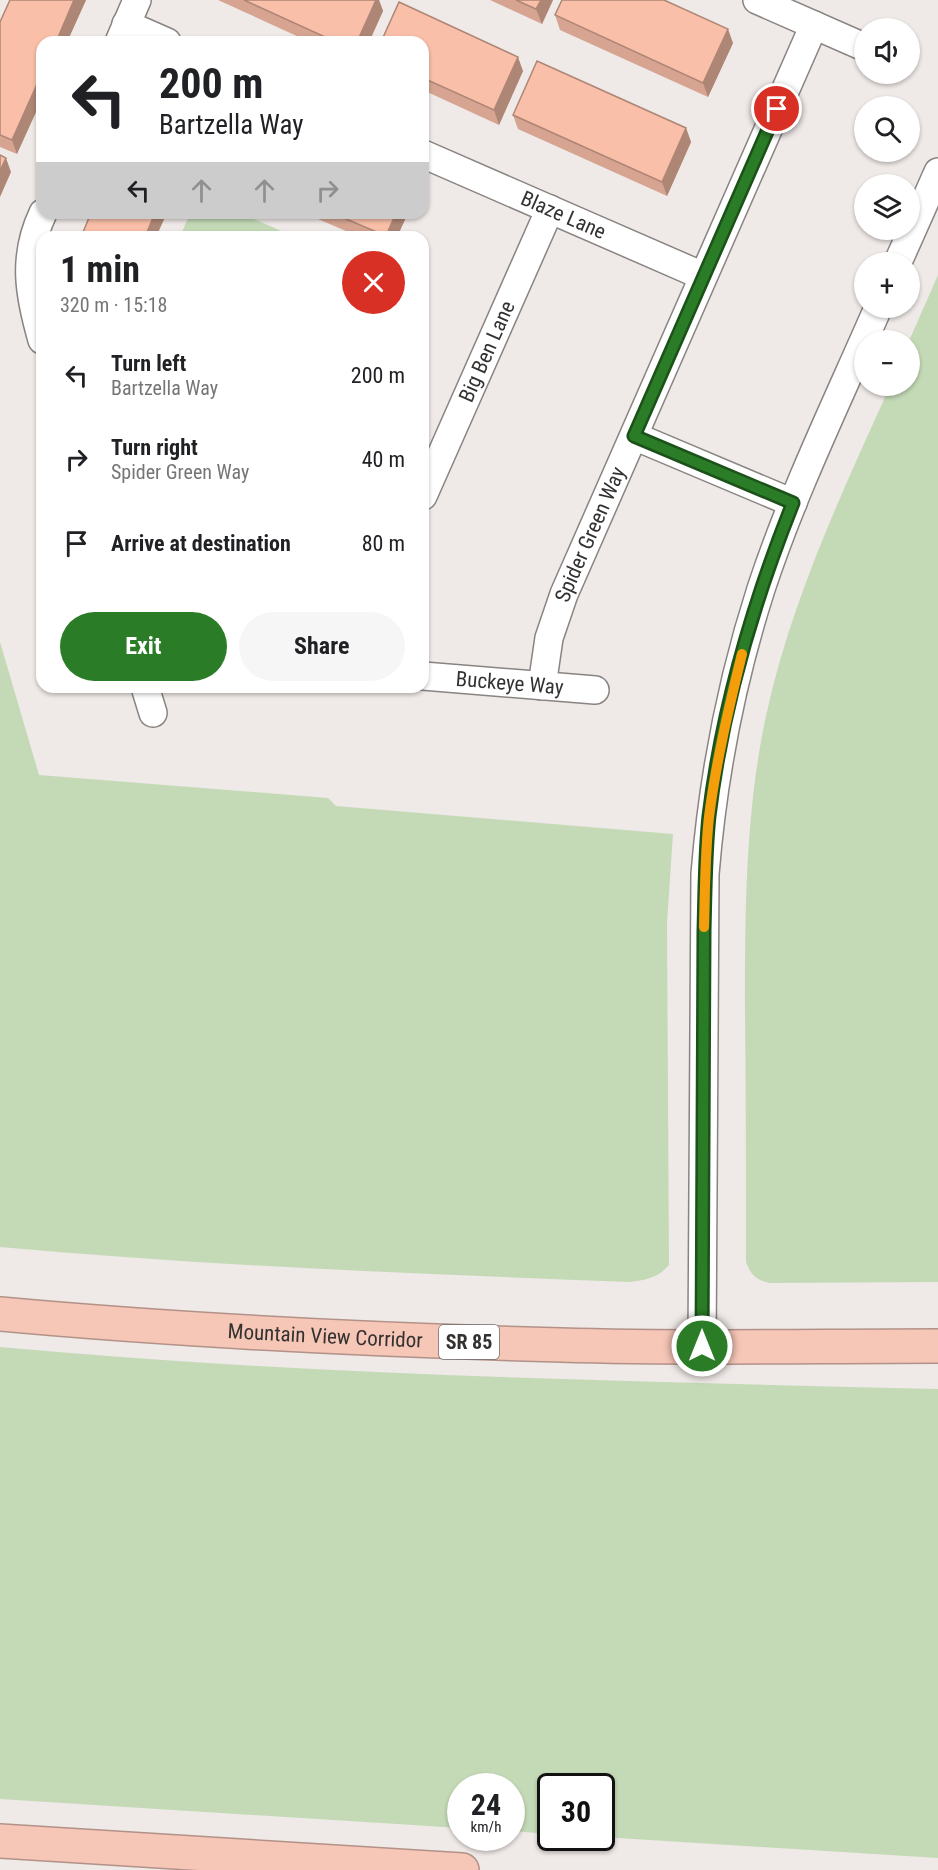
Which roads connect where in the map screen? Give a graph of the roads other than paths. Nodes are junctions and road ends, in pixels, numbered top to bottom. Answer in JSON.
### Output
{"nodes":[{"id":1,"x":137,"y":0,"type":"edge"},
{"id":2,"x":757,"y":0,"type":"edge"},
{"id":3,"x":814,"y":25,"type":"junction"},
{"id":4,"x":122,"y":33,"type":"edge"},
{"id":5,"x":854,"y":42,"type":"edge"},
{"id":6,"x":429,"y":157,"type":"edge"},
{"id":7,"x":938,"y":172,"type":"edge"},
{"id":8,"x":550,"y":209,"type":"junction"},
{"id":9,"x":36,"y":232,"type":"edge"},
{"id":10,"x":902,"y":252,"type":"edge"},
{"id":11,"x":703,"y":276,"type":"junction"},
{"id":12,"x":36,"y":317,"type":"edge"},
{"id":13,"x":874,"y":318,"type":"edge"},
{"id":14,"x":634,"y":436,"type":"junction"},
{"id":15,"x":429,"y":482,"type":"edge"},
{"id":16,"x":793,"y":503,"type":"junction"},
{"id":17,"x":429,"y":677,"type":"edge"},
{"id":18,"x":542,"y":686,"type":"junction"},
{"id":19,"x":595,"y":690,"type":"dead end"},
{"id":20,"x":147,"y":693,"type":"edge"},
{"id":21,"x":153,"y":713,"type":"dead end"},
{"id":22,"x":0,"y":1314,"type":"edge"},
{"id":23,"x":702,"y":1346,"type":"junction"},
{"id":24,"x":938,"y":1346,"type":"edge"},
{"id":25,"x":0,"y":1841,"type":"edge"},
{"id":26,"x":462,"y":1870,"type":"edge"}],
"edges":[{"from":1,"to":4,"type":"street"},
{"from":2,"to":3,"type":"street"},
{"from":3,"to":5,"type":"street"},
{"from":3,"to":11,"type":"street","name":"Spider Green Way"},
{"from":6,"to":8,"type":"street","name":"Blaze Lane"},
{"from":7,"to":10,"type":"street"},
{"from":8,"to":11,"type":"street","name":"Blaze Lane"},
{"from":8,"to":15,"type":"street","name":"Big Ben Lane"},
{"from":9,"to":12,"type":"street"},
{"from":11,"to":14,"type":"street","name":"Spider Green Way"},
{"from":13,"to":16,"type":"street"},
{"from":14,"to":16,"type":"street"},
{"from":14,"to":18,"type":"street","name":"Spider Green Way"},
{"from":16,"to":23,"type":"street"},
{"from":17,"to":18,"type":"street","name":"Buckeye Way"},
{"from":18,"to":19,"type":"street","name":"Buckeye Way"},
{"from":20,"to":21,"type":"street"},
{"from":22,"to":23,"type":"highway","name":"Mountain View Corridor","number":"SR 85"},
{"from":23,"to":24,"type":"highway","name":"Mountain View Corridor","number":"SR 85"},
{"from":25,"to":26,"type":"highway"}]}
